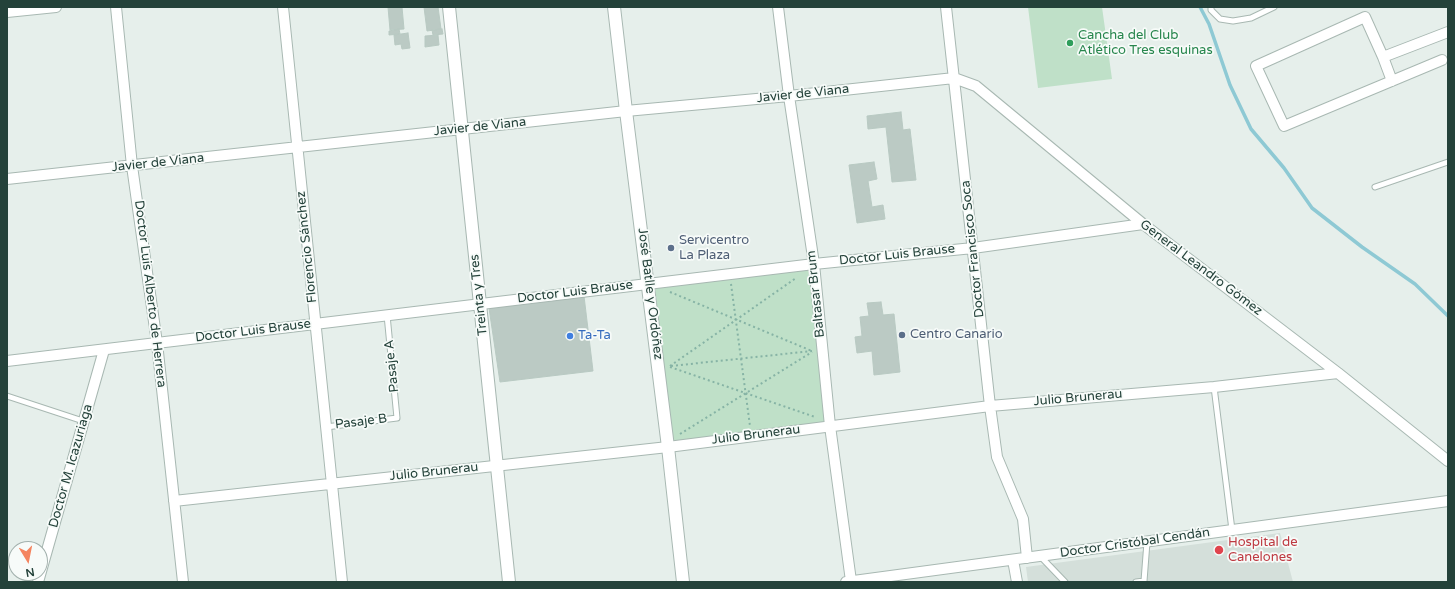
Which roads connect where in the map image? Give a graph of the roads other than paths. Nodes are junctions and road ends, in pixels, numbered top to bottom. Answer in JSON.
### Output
{"nodes":[{"id":1,"x":56,"y":7,"type":"edge"},
{"id":2,"x":116,"y":7,"type":"edge"},
{"id":3,"x":283,"y":7,"type":"edge"},
{"id":4,"x":450,"y":7,"type":"edge"},
{"id":5,"x":614,"y":7,"type":"edge"},
{"id":6,"x":778,"y":7,"type":"edge"},
{"id":7,"x":946,"y":7,"type":"edge"},
{"id":8,"x":1211,"y":7,"type":"edge"},
{"id":9,"x":1274,"y":7,"type":"edge"},
{"id":10,"x":7,"y":12,"type":"edge"},
{"id":11,"x":1448,"y":32,"type":"edge"},
{"id":12,"x":1383,"y":57,"type":"junction"},
{"id":13,"x":1442,"y":60,"type":"dead end"},
{"id":14,"x":954,"y":78,"type":"junction"},
{"id":15,"x":1392,"y":81,"type":"junction"},
{"id":16,"x":789,"y":96,"type":"junction"},
{"id":17,"x":626,"y":111,"type":"junction"},
{"id":18,"x":462,"y":130,"type":"junction"},
{"id":19,"x":297,"y":148,"type":"junction"},
{"id":20,"x":1448,"y":162,"type":"edge"},
{"id":21,"x":132,"y":166,"type":"junction"},
{"id":22,"x":7,"y":179,"type":"edge"},
{"id":23,"x":1375,"y":187,"type":"dead end"},
{"id":24,"x":1143,"y":224,"type":"junction"},
{"id":25,"x":973,"y":248,"type":"junction"},
{"id":26,"x":814,"y":264,"type":"junction"},
{"id":27,"x":649,"y":284,"type":"junction"},
{"id":28,"x":480,"y":303,"type":"junction"},
{"id":29,"x":386,"y":315,"type":"junction"},
{"id":30,"x":315,"y":323,"type":"junction"},
{"id":31,"x":157,"y":343,"type":"junction"},
{"id":32,"x":104,"y":350,"type":"junction"},
{"id":33,"x":7,"y":361,"type":"edge"},
{"id":34,"x":1338,"y":373,"type":"junction"},
{"id":35,"x":1214,"y":387,"type":"junction"},
{"id":36,"x":7,"y":396,"type":"edge"},
{"id":37,"x":990,"y":406,"type":"junction"},
{"id":38,"x":397,"y":418,"type":"joint"},
{"id":39,"x":84,"y":421,"type":"junction"},
{"id":40,"x":830,"y":426,"type":"junction"},
{"id":41,"x":326,"y":427,"type":"junction"},
{"id":42,"x":668,"y":447,"type":"junction"},
{"id":43,"x":1448,"y":461,"type":"edge"},
{"id":44,"x":497,"y":465,"type":"junction"},
{"id":45,"x":332,"y":484,"type":"junction"},
{"id":46,"x":174,"y":501,"type":"junction"},
{"id":47,"x":1448,"y":501,"type":"edge"},
{"id":48,"x":1232,"y":530,"type":"junction"},
{"id":49,"x":1147,"y":542,"type":"junction"},
{"id":50,"x":1040,"y":556,"type":"junction"},
{"id":51,"x":1027,"y":558,"type":"junction"},
{"id":52,"x":1013,"y":560,"type":"junction"},
{"id":53,"x":38,"y":582,"type":"edge"},
{"id":54,"x":182,"y":582,"type":"edge"},
{"id":55,"x":342,"y":582,"type":"edge"},
{"id":56,"x":509,"y":582,"type":"edge"},
{"id":57,"x":683,"y":582,"type":"edge"},
{"id":58,"x":849,"y":582,"type":"edge"},
{"id":59,"x":1017,"y":582,"type":"edge"},
{"id":60,"x":1065,"y":582,"type":"edge"},
{"id":61,"x":1136,"y":582,"type":"edge"}],
"edges":[{"from":1,"to":10,"type":"street"},
{"from":2,"to":21,"type":"street","name":"Doctor Luis Alberto de Herrera"},
{"from":3,"to":19,"type":"street","name":"Florencio Sánchez"},
{"from":4,"to":18,"type":"street","name":"Treinta y Tres"},
{"from":5,"to":17,"type":"street","name":"José Batlle y Ordóñez"},
{"from":6,"to":16,"type":"street","name":"Baltasar Brum"},
{"from":7,"to":14,"type":"street","name":"Doctor Francisco Soca"},
{"from":8,"to":9,"type":"lane"},
{"from":11,"to":12,"type":"street"},
{"from":12,"to":15,"type":"street"},
{"from":12,"to":15,"type":"street"},
{"from":13,"to":15,"type":"street"},
{"from":14,"to":16,"type":"street","name":"Javier de Viana"},
{"from":14,"to":24,"type":"street","name":"General Leandro Gómez"},
{"from":14,"to":25,"type":"street","name":"Doctor Francisco Soca"},
{"from":16,"to":17,"type":"street","name":"Javier de Viana"},
{"from":16,"to":26,"type":"street","name":"Baltasar Brum"},
{"from":17,"to":18,"type":"street","name":"Javier de Viana"},
{"from":17,"to":27,"type":"street","name":"José Batlle y Ordóñez"},
{"from":18,"to":19,"type":"street","name":"Javier de Viana"},
{"from":18,"to":28,"type":"street","name":"Treinta y Tres"},
{"from":19,"to":21,"type":"street","name":"Javier de Viana"},
{"from":19,"to":30,"type":"street","name":"Florencio Sánchez"},
{"from":20,"to":23,"type":"lane"},
{"from":21,"to":22,"type":"street","name":"Javier de Viana"},
{"from":21,"to":31,"type":"street","name":"Doctor Luis Alberto de Herrera"},
{"from":24,"to":25,"type":"street","name":"Doctor Luis Brause"},
{"from":24,"to":34,"type":"street","name":"General Leandro Gómez"},
{"from":25,"to":26,"type":"street","name":"Doctor Luis Brause"},
{"from":25,"to":37,"type":"street","name":"Doctor Francisco Soca"},
{"from":26,"to":27,"type":"street","name":"Doctor Luis Brause"},
{"from":26,"to":40,"type":"street","name":"Baltasar Brum"},
{"from":27,"to":28,"type":"street","name":"Doctor Luis Brause"},
{"from":27,"to":42,"type":"street","name":"José Batlle y Ordóñez"},
{"from":28,"to":29,"type":"street","name":"Doctor Luis Brause"},
{"from":28,"to":44,"type":"street","name":"Treinta y Tres"},
{"from":29,"to":30,"type":"street","name":"Doctor Luis Brause"},
{"from":29,"to":38,"type":"lane","name":"Pasaje A"},
{"from":30,"to":31,"type":"street","name":"Doctor Luis Brause"},
{"from":30,"to":41,"type":"street","name":"Florencio Sánchez"},
{"from":31,"to":32,"type":"street","name":"Doctor Luis Brause"},
{"from":31,"to":46,"type":"street","name":"Doctor Luis Alberto de Herrera"},
{"from":32,"to":33,"type":"street","name":"Doctor Luis Brause"},
{"from":32,"to":39,"type":"street","name":"Doctor M. Icazuriaga"},
{"from":34,"to":35,"type":"street","name":"Julio Brunerau"},
{"from":34,"to":43,"type":"street","name":"General Leandro Gómez"},
{"from":35,"to":37,"type":"street","name":"Julio Brunerau"},
{"from":35,"to":48,"type":"lane"},
{"from":36,"to":39,"type":"lane"},
{"from":37,"to":40,"type":"street","name":"Julio Brunerau"},
{"from":37,"to":51,"type":"street","name":"Doctor Francisco Soca"},
{"from":38,"to":41,"type":"lane","name":"Pasaje B"},
{"from":39,"to":53,"type":"street","name":"Doctor M. Icazuriaga"},
{"from":40,"to":42,"type":"street","name":"Julio Brunerau"},
{"from":40,"to":58,"type":"street","name":"Baltasar Brum"},
{"from":41,"to":45,"type":"street","name":"Florencio Sánchez"},
{"from":42,"to":44,"type":"street","name":"Julio Brunerau"},
{"from":42,"to":57,"type":"street","name":"José Batlle y Ordóñez"},
{"from":44,"to":45,"type":"street","name":"Julio Brunerau"},
{"from":44,"to":56,"type":"street","name":"Treinta y Tres"},
{"from":45,"to":46,"type":"street","name":"Julio Brunerau"},
{"from":45,"to":55,"type":"street","name":"Florencio Sánchez"},
{"from":46,"to":54,"type":"street","name":"Doctor Luis Alberto de Herrera"},
{"from":47,"to":48,"type":"street","name":"Doctor Cristóbal Cendán"},
{"from":48,"to":49,"type":"street","name":"Doctor Cristóbal Cendán"},
{"from":49,"to":50,"type":"street","name":"Doctor Cristóbal Cendán"},
{"from":49,"to":61,"type":"lane"},
{"from":50,"to":51,"type":"street","name":"Doctor Cristóbal Cendán"},
{"from":50,"to":60,"type":"lane"},
{"from":51,"to":52,"type":"street","name":"Doctor Cristóbal Cendán"},
{"from":52,"to":58,"type":"street","name":"Doctor Cristóbal Cendán"},
{"from":52,"to":59,"type":"street"}]}
